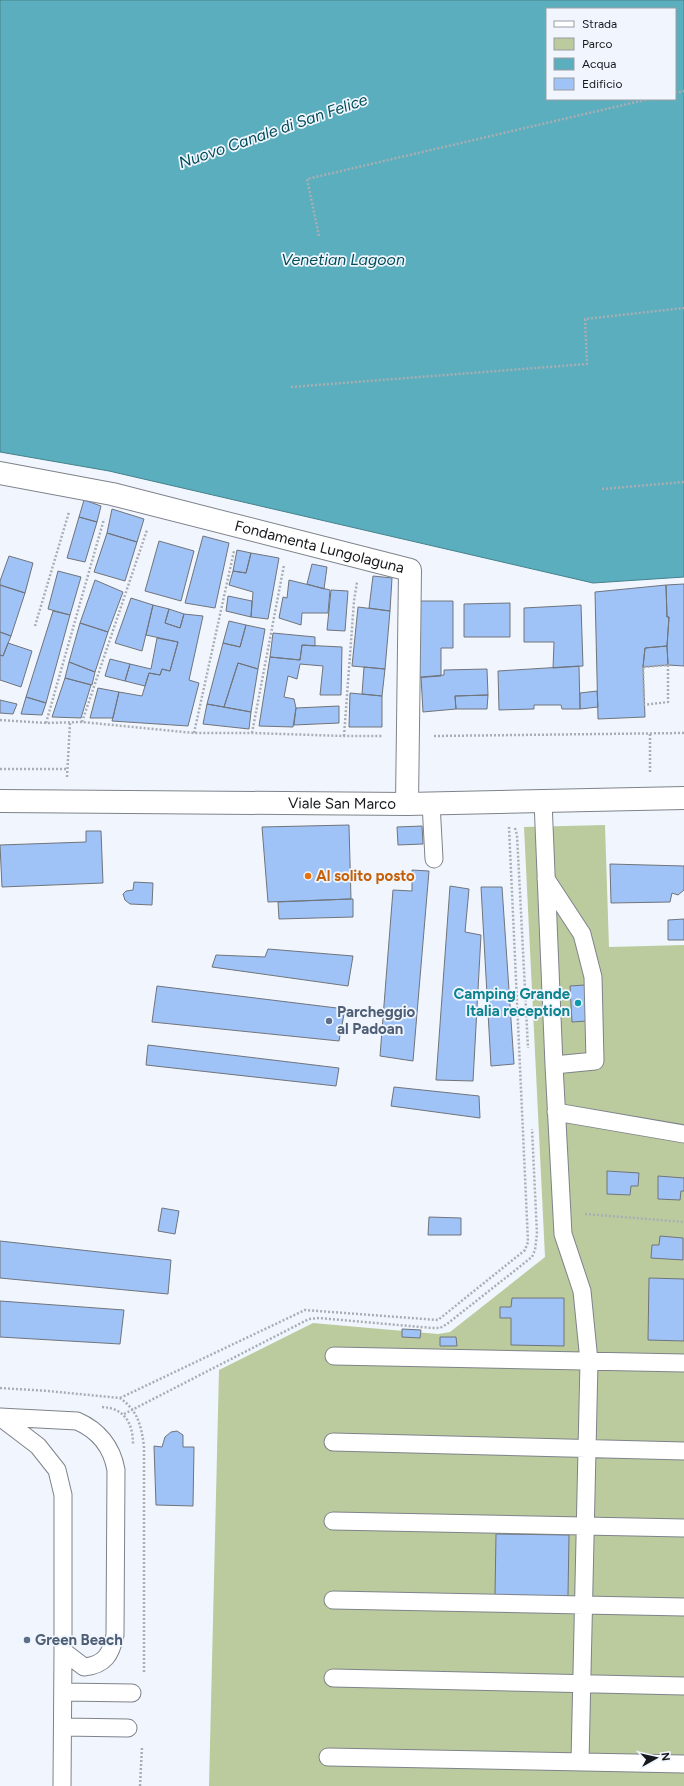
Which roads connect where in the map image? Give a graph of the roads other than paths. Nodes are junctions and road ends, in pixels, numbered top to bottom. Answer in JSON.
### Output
{"nodes":[{"id":1,"x":0,"y":473,"type":"edge"},
{"id":2,"x":684,"y":798,"type":"edge"},
{"id":3,"x":0,"y":800,"type":"edge"},
{"id":4,"x":543,"y":801,"type":"junction"},
{"id":5,"x":431,"y":803,"type":"junction"},
{"id":6,"x":407,"y":804,"type":"junction"},
{"id":7,"x":434,"y":859,"type":"dead end"},
{"id":8,"x":546,"y":879,"type":"junction"},
{"id":9,"x":554,"y":1065,"type":"junction"},
{"id":10,"x":556,"y":1112,"type":"junction"},
{"id":11,"x":684,"y":1134,"type":"edge"},
{"id":12,"x":334,"y":1356,"type":"dead end"},
{"id":13,"x":590,"y":1361,"type":"junction"},
{"id":14,"x":684,"y":1363,"type":"edge"},
{"id":15,"x":0,"y":1417,"type":"edge"},
{"id":16,"x":333,"y":1442,"type":"dead end"},
{"id":17,"x":588,"y":1449,"type":"junction"},
{"id":18,"x":684,"y":1451,"type":"edge"},
{"id":19,"x":333,"y":1521,"type":"dead end"},
{"id":20,"x":586,"y":1526,"type":"junction"},
{"id":21,"x":684,"y":1528,"type":"edge"},
{"id":22,"x":333,"y":1600,"type":"dead end"},
{"id":23,"x":584,"y":1604,"type":"junction"},
{"id":24,"x":684,"y":1607,"type":"edge"},
{"id":25,"x":63,"y":1650,"type":"junction"},
{"id":26,"x":333,"y":1678,"type":"dead end"},
{"id":27,"x":582,"y":1684,"type":"junction"},
{"id":28,"x":684,"y":1686,"type":"edge"},
{"id":29,"x":63,"y":1692,"type":"junction"},
{"id":30,"x":132,"y":1693,"type":"dead end"},
{"id":31,"x":63,"y":1727,"type":"junction"},
{"id":32,"x":128,"y":1728,"type":"dead end"},
{"id":33,"x":328,"y":1757,"type":"dead end"},
{"id":34,"x":580,"y":1762,"type":"junction"},
{"id":35,"x":684,"y":1764,"type":"edge"},
{"id":36,"x":62,"y":1786,"type":"edge"}],
"edges":[{"from":1,"to":6,"type":"street","name":"Fondamenta Lungolaguna"},
{"from":2,"to":4,"type":"street","name":"Viale San Marco"},
{"from":3,"to":6,"type":"street","name":"Viale San Marco"},
{"from":4,"to":5,"type":"street","name":"Viale San Marco"},
{"from":4,"to":8,"type":"lane"},
{"from":5,"to":6,"type":"street","name":"Viale San Marco"},
{"from":5,"to":7,"type":"lane"},
{"from":8,"to":9,"type":"lane"},
{"from":8,"to":9,"type":"lane"},
{"from":9,"to":10,"type":"lane"},
{"from":10,"to":11,"type":"lane"},
{"from":10,"to":13,"type":"lane"},
{"from":12,"to":13,"type":"lane"},
{"from":13,"to":14,"type":"lane"},
{"from":13,"to":17,"type":"lane"},
{"from":15,"to":25,"type":"lane"},
{"from":15,"to":25,"type":"lane"},
{"from":16,"to":17,"type":"lane"},
{"from":17,"to":18,"type":"lane"},
{"from":17,"to":20,"type":"lane"},
{"from":19,"to":20,"type":"lane"},
{"from":20,"to":21,"type":"lane"},
{"from":20,"to":23,"type":"lane"},
{"from":22,"to":23,"type":"lane"},
{"from":23,"to":24,"type":"lane"},
{"from":23,"to":27,"type":"lane"},
{"from":25,"to":29,"type":"lane"},
{"from":26,"to":27,"type":"lane"},
{"from":27,"to":28,"type":"lane"},
{"from":27,"to":34,"type":"lane"},
{"from":29,"to":30,"type":"lane"},
{"from":29,"to":31,"type":"lane"},
{"from":31,"to":32,"type":"lane"},
{"from":31,"to":36,"type":"lane"},
{"from":33,"to":34,"type":"lane"},
{"from":34,"to":35,"type":"lane"}]}
